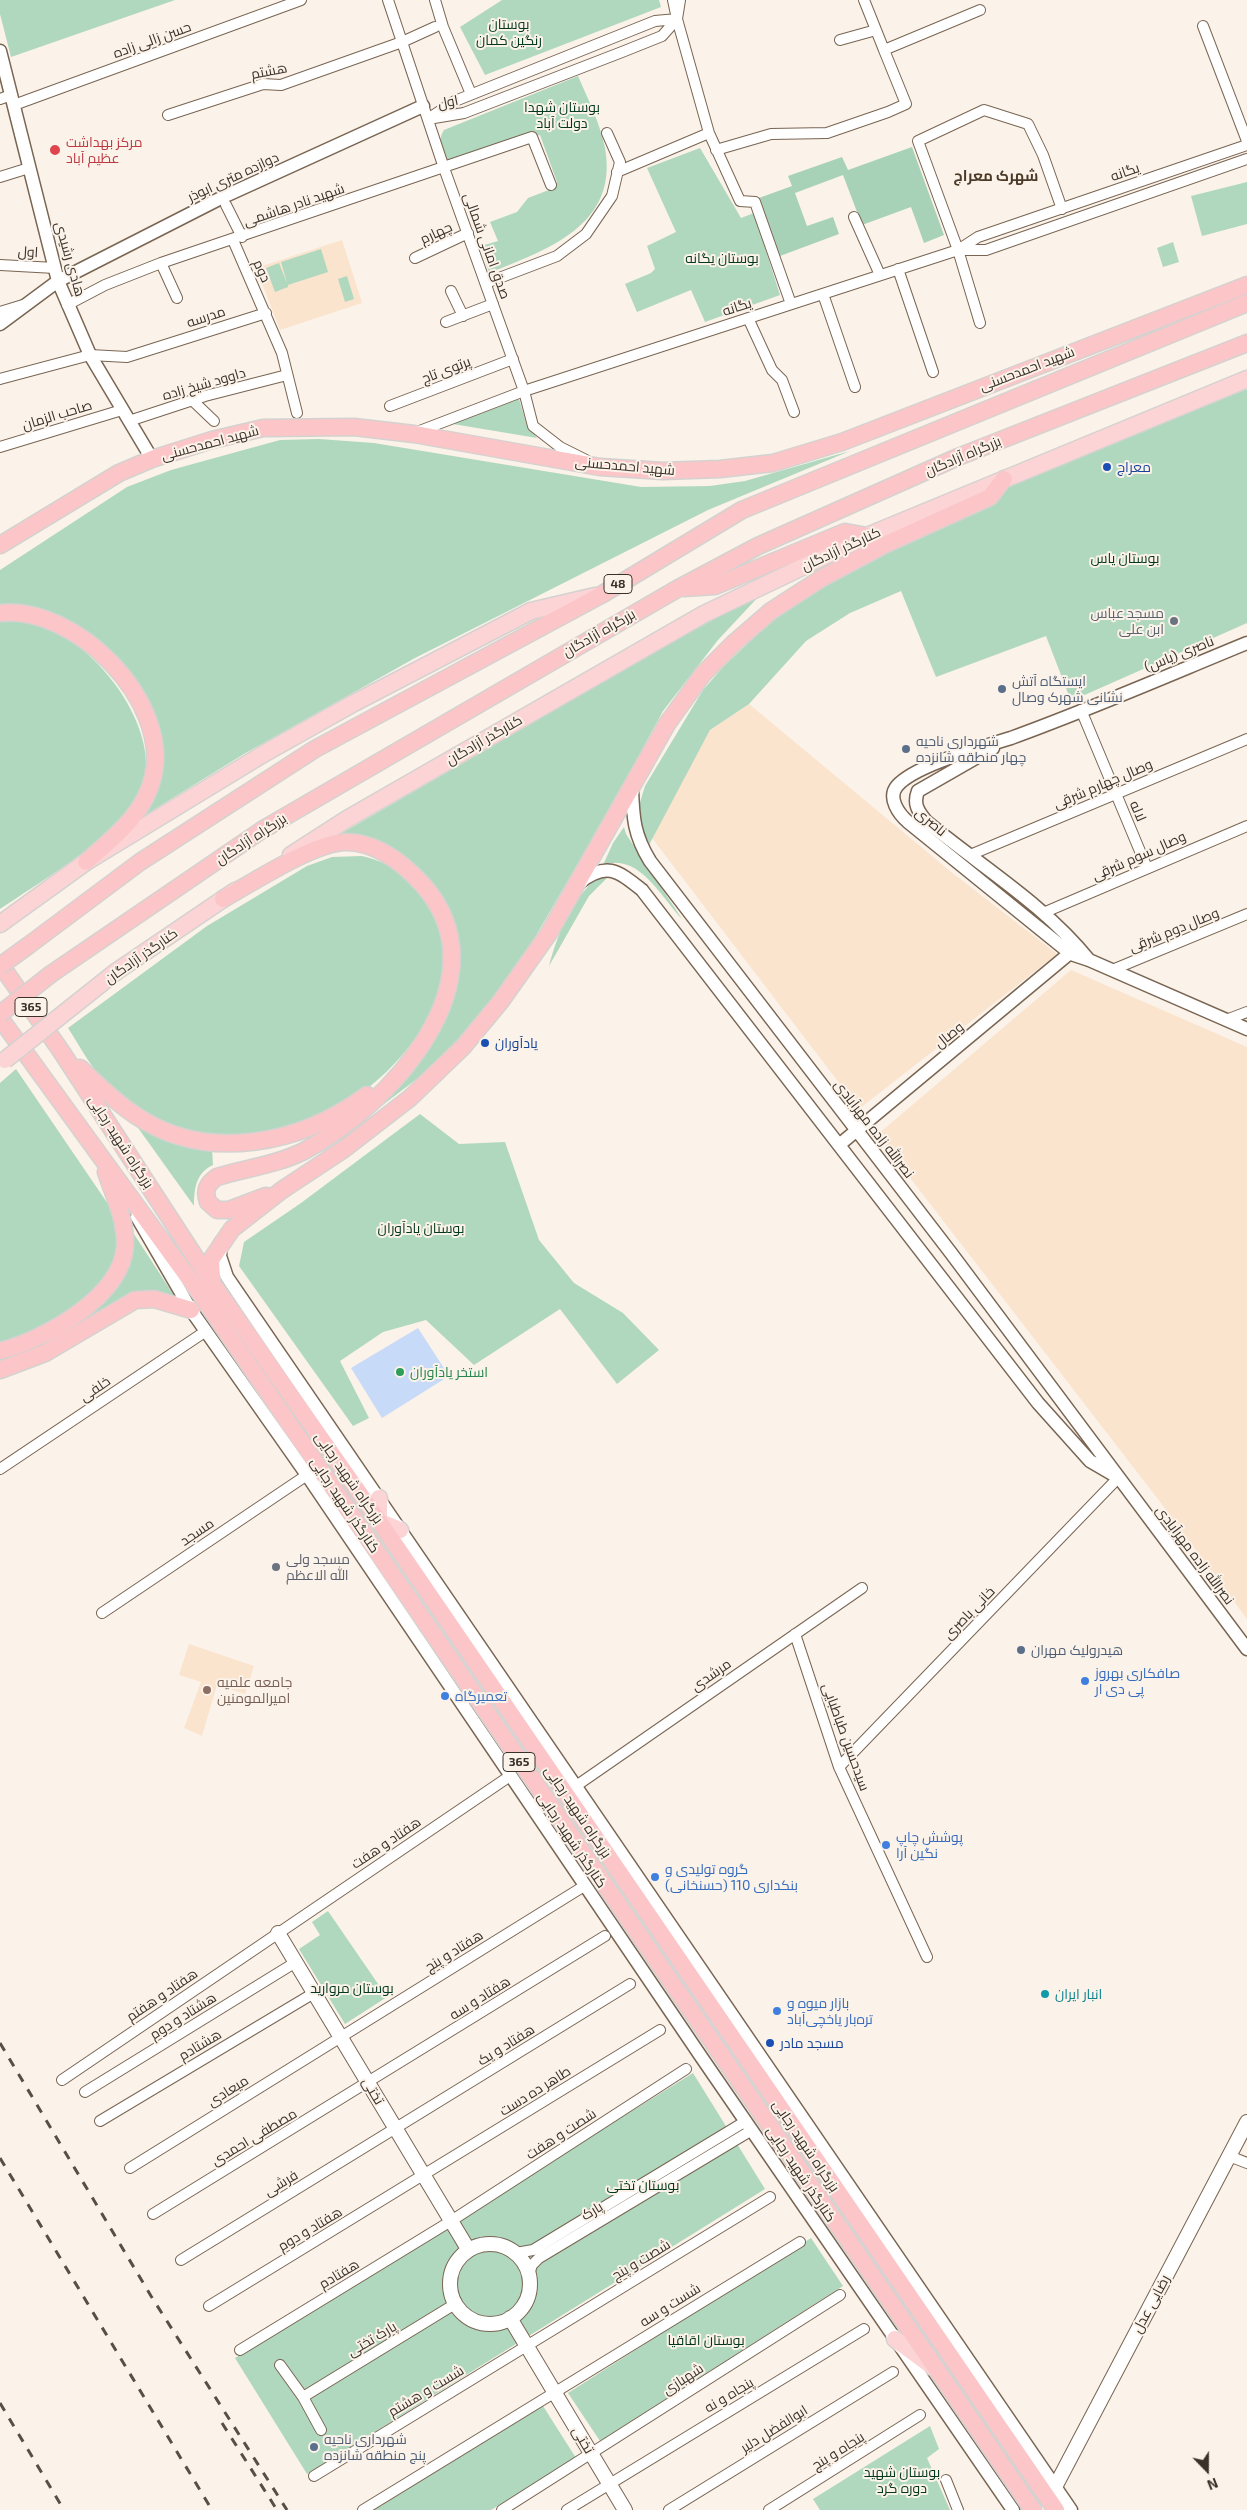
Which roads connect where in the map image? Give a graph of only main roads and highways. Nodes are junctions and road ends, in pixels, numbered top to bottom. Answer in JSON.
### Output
{"nodes":[{"id":1,"x":1247,"y":285,"type":"edge"},
{"id":2,"x":1247,"y":303,"type":"edge"},
{"id":3,"x":1247,"y":343,"type":"edge"},
{"id":4,"x":1247,"y":378,"type":"edge"},
{"id":5,"x":1004,"y":479,"type":"junction"},
{"id":6,"x":867,"y":536,"type":"junction"},
{"id":7,"x":0,"y":545,"type":"edge"},
{"id":8,"x":677,"y":589,"type":"junction"},
{"id":9,"x":600,"y":594,"type":"junction"},
{"id":10,"x":0,"y":613,"type":"edge"},
{"id":11,"x":86,"y":862,"type":"junction"},
{"id":12,"x":223,"y":899,"type":"junction"},
{"id":13,"x":6,"y":919,"type":"edge"},
{"id":14,"x":0,"y":965,"type":"edge"},
{"id":15,"x":0,"y":1014,"type":"edge"},
{"id":16,"x":0,"y":1018,"type":"edge"},
{"id":17,"x":61,"y":1051,"type":"junction"},
{"id":18,"x":410,"y":1061,"type":"junction"},
{"id":19,"x":2,"y":1062,"type":"edge"},
{"id":20,"x":101,"y":1156,"type":"junction"},
{"id":21,"x":282,"y":1190,"type":"junction"},
{"id":22,"x":212,"y":1283,"type":"junction"},
{"id":23,"x":191,"y":1310,"type":"road end"},
{"id":24,"x":0,"y":1352,"type":"edge"},
{"id":25,"x":0,"y":1370,"type":"edge"},
{"id":26,"x":379,"y":1498,"type":"road end"},
{"id":27,"x":379,"y":1522,"type":"junction"},
{"id":28,"x":400,"y":1530,"type":"road end"},
{"id":29,"x":278,"y":1933,"type":"road end"},
{"id":30,"x":1247,"y":2122,"type":"edge"},
{"id":31,"x":468,"y":2249,"type":"junction"},
{"id":32,"x":510,"y":2318,"type":"junction"},
{"id":33,"x":895,"y":2338,"type":"road end"},
{"id":34,"x":936,"y":2369,"type":"junction"},
{"id":35,"x":1055,"y":2487,"type":"road end"},
{"id":36,"x":625,"y":2510,"type":"edge"},
{"id":37,"x":1033,"y":2510,"type":"edge"},
{"id":38,"x":1056,"y":2510,"type":"edge"}],
"edges":[{"from":1,"to":7,"type":"highway","name":"شهید احمدحسنی"},
{"from":2,"to":9,"type":"highway","number":"48"},
{"from":3,"to":8,"type":"highway","name":"بزرگراه آزادگان","number":"48"},
{"from":4,"to":5,"type":"main road","name":"کنارگذر آزادگان"},
{"from":5,"to":6,"type":"main road","name":"کنارگذر آزادگان"},
{"from":5,"to":21,"type":"highway","name":"کنارگذر آزادگان"},
{"from":6,"to":8,"type":"highway"},
{"from":6,"to":12,"type":"main road","name":"کنارگذر آزادگان"},
{"from":8,"to":15,"type":"highway","name":"بزرگراه آزادگان","number":"48","bridge":true},
{"from":9,"to":11,"type":"main road"},
{"from":9,"to":14,"type":"highway","number":"48","bridge":true},
{"from":10,"to":11,"type":"highway"},
{"from":11,"to":13,"type":"main road"},
{"from":12,"to":18,"type":"highway"},
{"from":12,"to":19,"type":"main road","name":"کنارگذر آزادگان","bridge":true},
{"from":14,"to":17,"type":"highway","name":"بزرگراه شهید رجایی","number":"365"},
{"from":16,"to":20,"type":"highway","name":"بزرگراه شهید رجایی","number":"365"},
{"from":17,"to":18,"type":"highway"},
{"from":17,"to":22,"type":"highway","name":"بزرگراه شهید رجایی","number":"365"},
{"from":18,"to":21,"type":"highway"},
{"from":20,"to":24,"type":"highway"},
{"from":20,"to":34,"type":"highway","name":"بزرگراه شهید رجایی","number":"365"},
{"from":21,"to":22,"type":"highway","name":"کنارگذر آزادگان"},
{"from":22,"to":27,"type":"highway","name":"بزرگراه شهید رجایی","number":"365"},
{"from":23,"to":25,"type":"highway"},
{"from":26,"to":27,"type":"main road"},
{"from":27,"to":28,"type":"main road"},
{"from":27,"to":38,"type":"highway","name":"بزرگراه شهید رجایی","number":"365"},
{"from":29,"to":31,"type":"main road","name":"تختی"},
{"from":30,"to":35,"type":"main road","name":"رضایی عدل"},
{"from":31,"to":32,"type":"main road"},
{"from":31,"to":32,"type":"main road"},
{"from":32,"to":36,"type":"main road","name":"تختی"},
{"from":33,"to":34,"type":"main road"},
{"from":34,"to":37,"type":"highway","name":"بزرگراه شهید رجایی","number":"365"}]}
